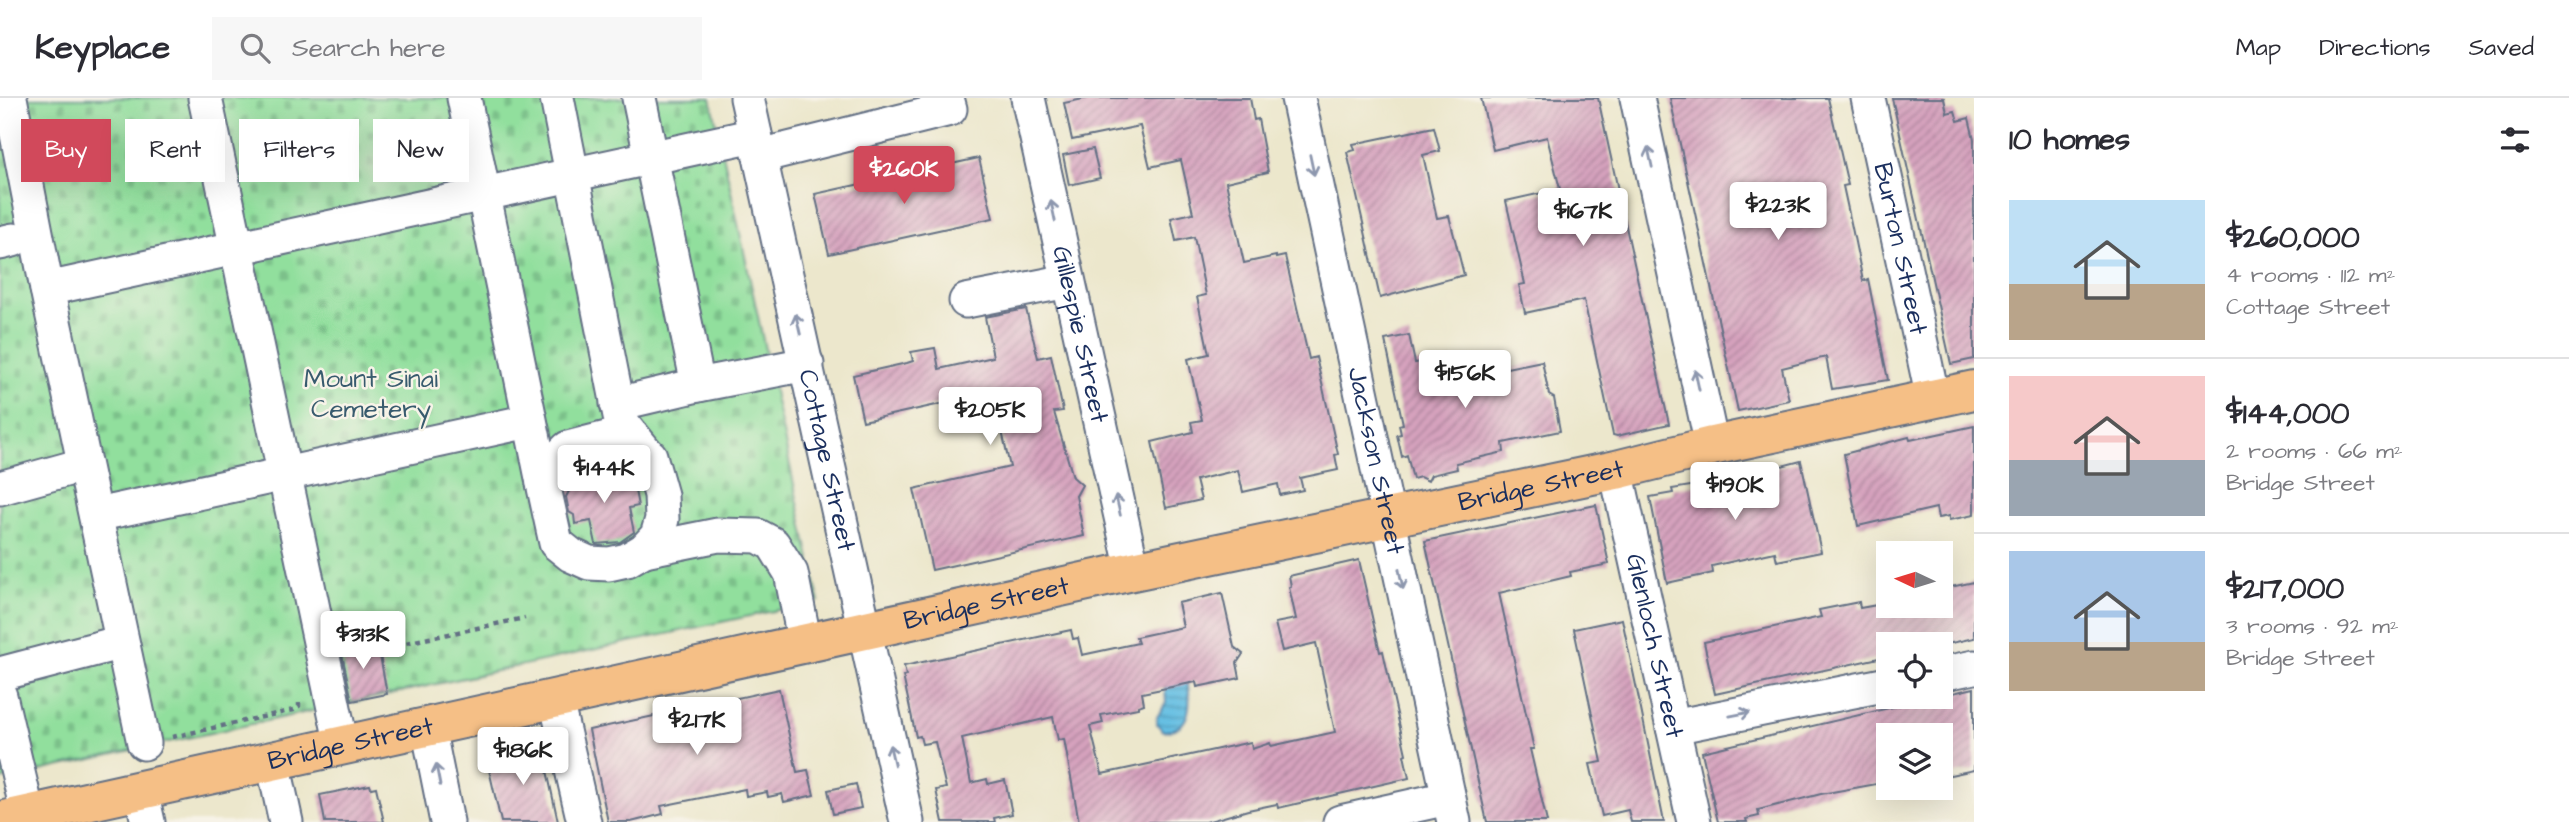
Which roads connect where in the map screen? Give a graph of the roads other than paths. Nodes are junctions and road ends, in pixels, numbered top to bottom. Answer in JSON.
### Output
{"nodes":[{"id":1,"x":10,"y":98,"type":"edge"},
{"id":2,"x":205,"y":98,"type":"edge"},
{"id":3,"x":464,"y":98,"type":"edge"},
{"id":4,"x":557,"y":98,"type":"edge"},
{"id":5,"x":639,"y":98,"type":"edge"},
{"id":6,"x":747,"y":98,"type":"edge"},
{"id":7,"x":947,"y":98,"type":"edge"},
{"id":8,"x":1028,"y":98,"type":"edge"},
{"id":9,"x":1298,"y":98,"type":"edge"},
{"id":10,"x":1637,"y":98,"type":"edge"},
{"id":11,"x":1868,"y":98,"type":"edge"},
{"id":12,"x":757,"y":146,"type":"junction"},
{"id":13,"x":653,"y":158,"type":"junction"},
{"id":14,"x":573,"y":174,"type":"junction"},
{"id":15,"x":483,"y":194,"type":"junction"},
{"id":16,"x":236,"y":246,"type":"junction"},
{"id":17,"x":1068,"y":281,"type":"junction"},
{"id":18,"x":47,"y":289,"type":"junction"},
{"id":19,"x":966,"y":301,"type":"dead end"},
{"id":20,"x":807,"y":364,"type":"junction"},
{"id":21,"x":698,"y":385,"type":"junction"},
{"id":22,"x":1974,"y":390,"type":"edge"},
{"id":23,"x":1933,"y":399,"type":"junction"},
{"id":24,"x":617,"y":404,"type":"junction"},
{"id":25,"x":529,"y":421,"type":"junction"},
{"id":26,"x":1712,"y":446,"type":"junction"},
{"id":27,"x":650,"y":456,"type":"junction"},
{"id":28,"x":72,"y":468,"type":"dead end"},
{"id":29,"x":1616,"y":470,"type":"junction"},
{"id":30,"x":285,"y":474,"type":"junction"},
{"id":31,"x":543,"y":483,"type":"junction"},
{"id":32,"x":0,"y":488,"type":"edge"},
{"id":33,"x":96,"y":515,"type":"junction"},
{"id":34,"x":1388,"y":519,"type":"junction"},
{"id":35,"x":644,"y":550,"type":"junction"},
{"id":36,"x":1133,"y":571,"type":"junction"},
{"id":37,"x":864,"y":631,"type":"junction"},
{"id":38,"x":805,"y":644,"type":"junction"},
{"id":39,"x":107,"y":646,"type":"dead end"},
{"id":40,"x":1974,"y":667,"type":"edge"},
{"id":41,"x":1953,"y":671,"type":"edge"},
{"id":42,"x":0,"y":674,"type":"edge"},
{"id":43,"x":1876,"y":686,"type":"edge"},
{"id":44,"x":0,"y":696,"type":"edge"},
{"id":45,"x":556,"y":700,"type":"junction"},
{"id":46,"x":428,"y":727,"type":"junction"},
{"id":47,"x":1673,"y":727,"type":"junction"},
{"id":48,"x":144,"y":743,"type":"road end"},
{"id":49,"x":342,"y":746,"type":"junction"},
{"id":50,"x":273,"y":762,"type":"junction"},
{"id":51,"x":145,"y":806,"type":"edge"},
{"id":52,"x":1451,"y":810,"type":"edge"},
{"id":53,"x":14,"y":818,"type":"edge"},
{"id":54,"x":286,"y":822,"type":"edge"},
{"id":55,"x":447,"y":822,"type":"edge"},
{"id":56,"x":584,"y":822,"type":"edge"},
{"id":57,"x":907,"y":822,"type":"edge"},
{"id":58,"x":1340,"y":822,"type":"edge"},
{"id":59,"x":1694,"y":822,"type":"edge"}],
"edges":[{"from":1,"to":18,"type":"street"},
{"from":2,"to":16,"type":"street"},
{"from":3,"to":15,"type":"street"},
{"from":4,"to":14,"type":"street"},
{"from":5,"to":13,"type":"street"},
{"from":6,"to":12,"type":"street","name":"Cottage Street"},
{"from":7,"to":12,"type":"street"},
{"from":17,"to":8,"type":"street","name":"Gillespie Street","one_way":true},
{"from":9,"to":34,"type":"street","name":"Jackson Street","one_way":true},
{"from":26,"to":10,"type":"street","one_way":true},
{"from":11,"to":23,"type":"street","name":"Burton Street"},
{"from":12,"to":13,"type":"street"},
{"from":20,"to":12,"type":"street","name":"Cottage Street","one_way":true},
{"from":13,"to":14,"type":"street"},
{"from":13,"to":21,"type":"street"},
{"from":14,"to":15,"type":"street"},
{"from":14,"to":24,"type":"street"},
{"from":15,"to":16,"type":"street"},
{"from":15,"to":25,"type":"street"},
{"from":16,"to":18,"type":"street"},
{"from":16,"to":30,"type":"street"},
{"from":17,"to":19,"type":"street"},
{"from":36,"to":17,"type":"street","name":"Gillespie Street","one_way":true},
{"from":18,"to":33,"type":"street"},
{"from":20,"to":21,"type":"street"},
{"from":20,"to":37,"type":"street","name":"Cottage Street"},
{"from":21,"to":24,"type":"street"},
{"from":22,"to":23,"type":"main road","name":"Bridge Street"},
{"from":23,"to":26,"type":"main road","name":"Bridge Street"},
{"from":24,"to":27,"type":"street"},
{"from":25,"to":30,"type":"street"},
{"from":25,"to":31,"type":"street"},
{"from":26,"to":29,"type":"main road","name":"Bridge Street"},
{"from":27,"to":31,"type":"street"},
{"from":27,"to":35,"type":"street"},
{"from":28,"to":32,"type":"street"},
{"from":29,"to":34,"type":"main road","name":"Bridge Street"},
{"from":29,"to":47,"type":"street","name":"Glenloch Street"},
{"from":30,"to":33,"type":"street"},
{"from":30,"to":49,"type":"street"},
{"from":31,"to":35,"type":"street"},
{"from":33,"to":48,"type":"street"},
{"from":34,"to":36,"type":"main road","name":"Bridge Street"},
{"from":34,"to":52,"type":"street","name":"Jackson Street","one_way":true},
{"from":35,"to":38,"type":"street"},
{"from":36,"to":37,"type":"main road","name":"Bridge Street"},
{"from":37,"to":38,"type":"main road","name":"Bridge Street"},
{"from":57,"to":37,"type":"street","name":"Cottage Street","one_way":true},
{"from":38,"to":45,"type":"main road","name":"Bridge Street"},
{"from":39,"to":42,"type":"street"},
{"from":40,"to":41,"type":"street"},
{"from":47,"to":43,"type":"street","one_way":true},
{"from":44,"to":53,"type":"street"},
{"from":45,"to":46,"type":"main road","name":"Bridge Street"},
{"from":45,"to":56,"type":"street"},
{"from":46,"to":49,"type":"main road","name":"Bridge Street"},
{"from":55,"to":46,"type":"street","one_way":true},
{"from":47,"to":59,"type":"street","name":"Glenloch Street"},
{"from":49,"to":50,"type":"main road","name":"Bridge Street"},
{"from":50,"to":51,"type":"main road","name":"Bridge Street"},
{"from":50,"to":54,"type":"street"},
{"from":51,"to":53,"type":"main road","name":"Bridge Street"},
{"from":52,"to":58,"type":"street"}]}
